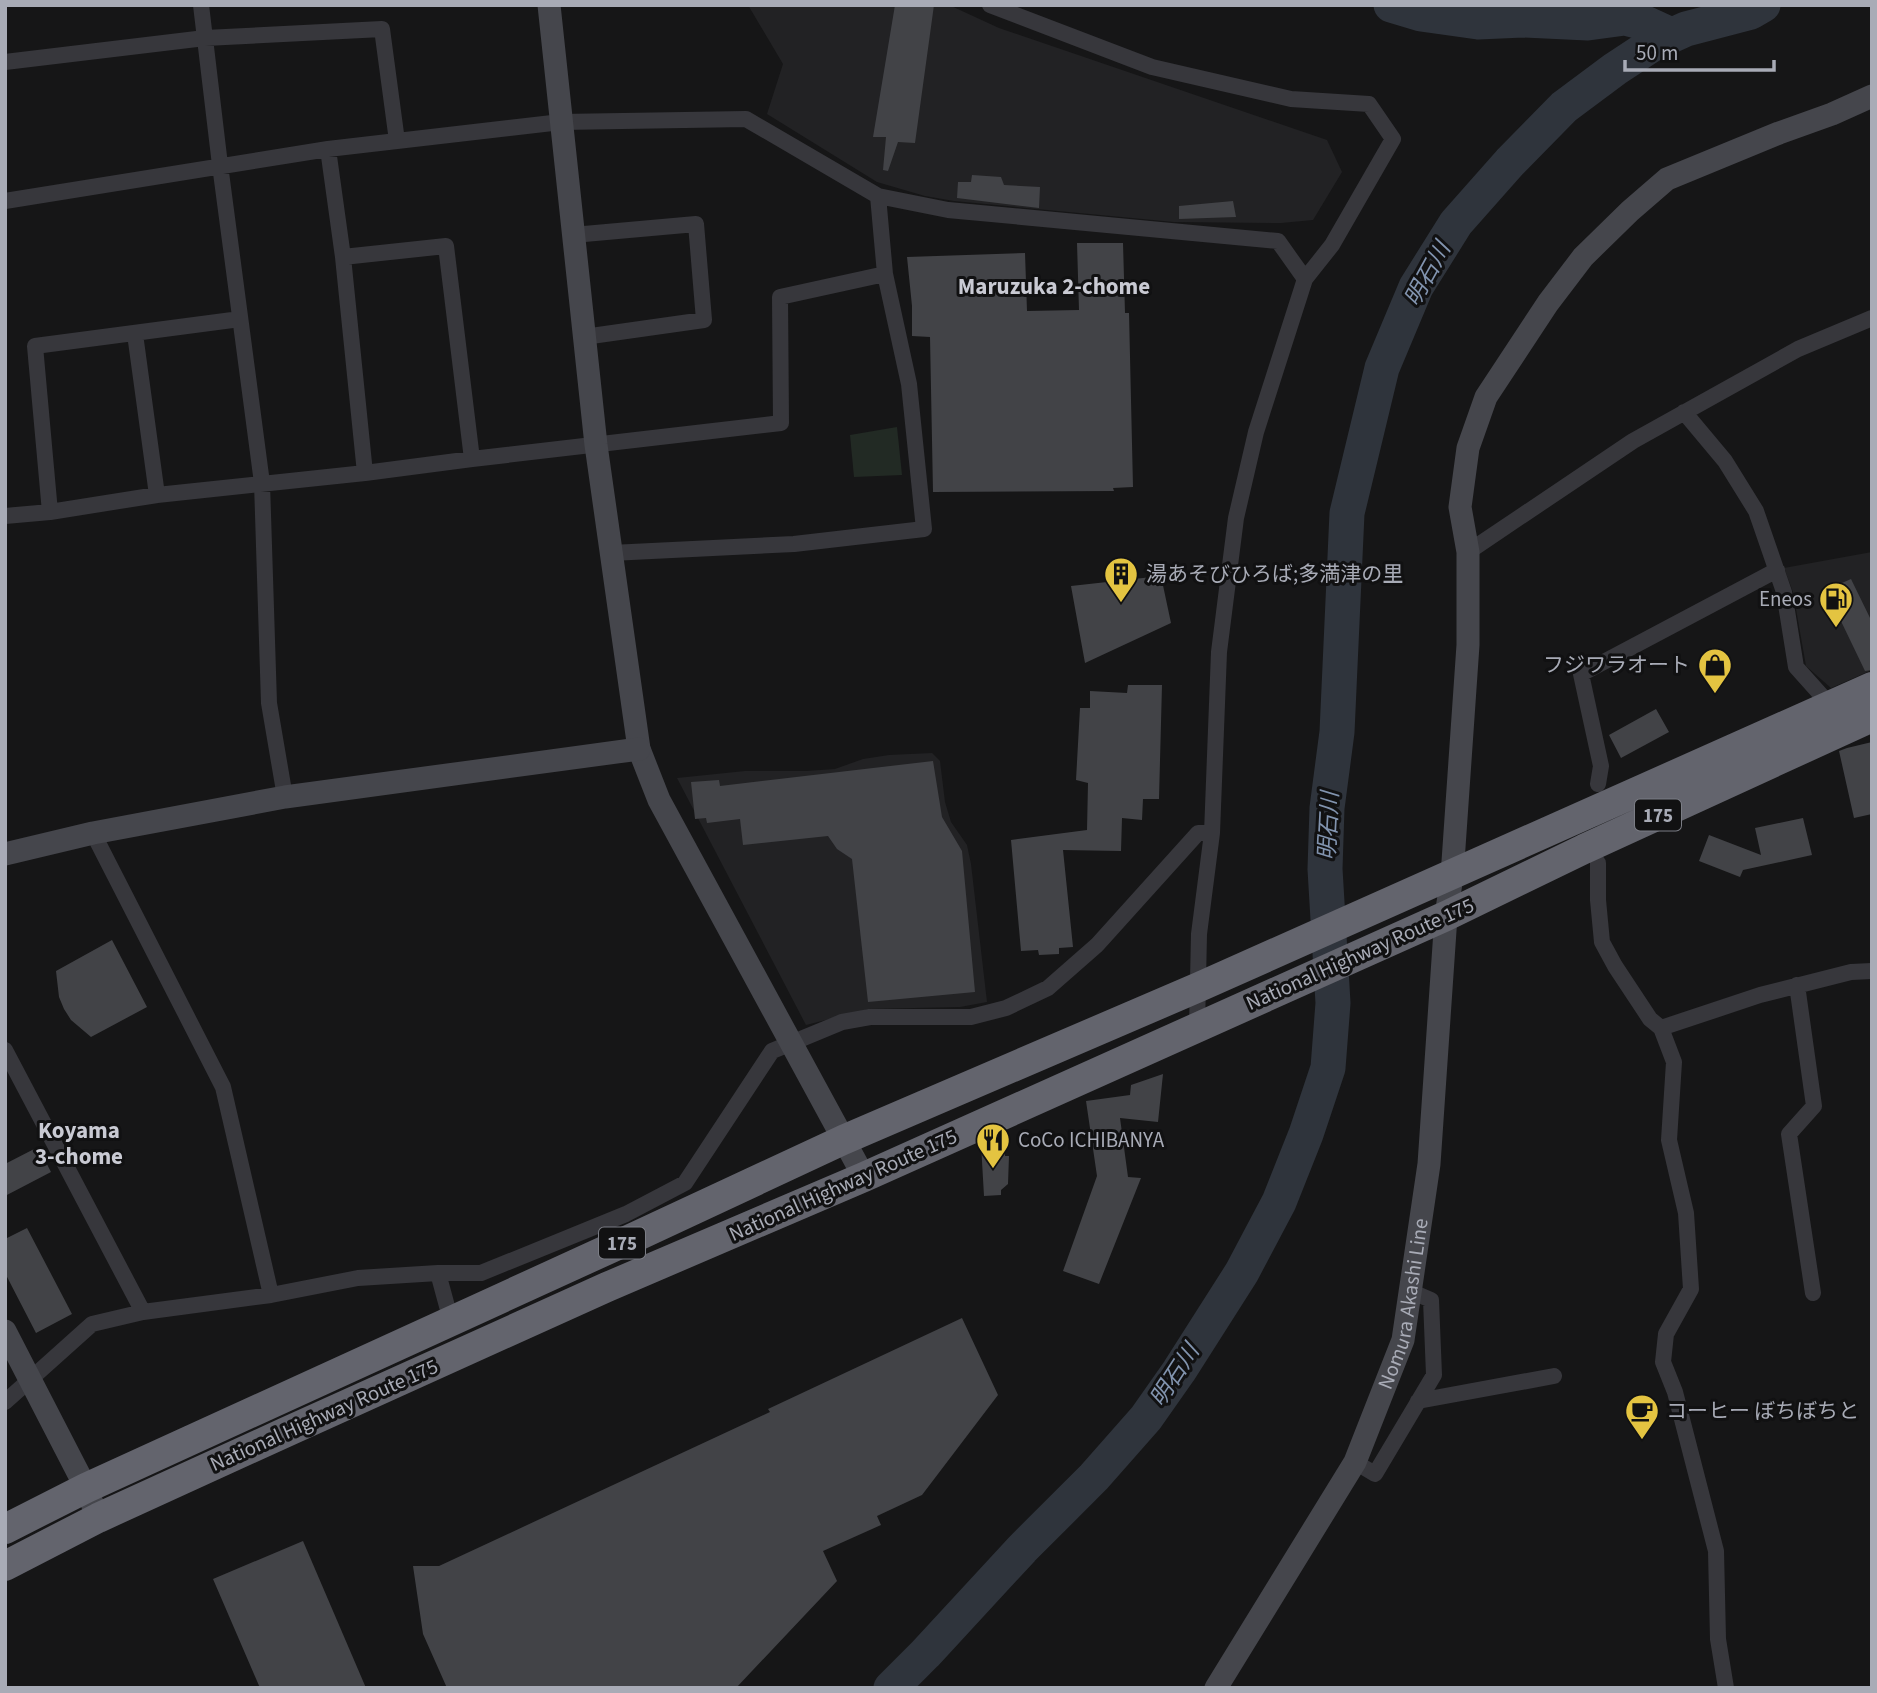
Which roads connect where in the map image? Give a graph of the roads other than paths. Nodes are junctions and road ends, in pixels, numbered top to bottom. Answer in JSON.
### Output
{"nodes":[{"id":1,"x":201,"y":5,"type":"edge"},
{"id":2,"x":549,"y":5,"type":"edge"},
{"id":3,"x":990,"y":5,"type":"edge"},
{"id":4,"x":205,"y":38,"type":"junction"},
{"id":5,"x":5,"y":62,"type":"edge"},
{"id":6,"x":1872,"y":96,"type":"edge"},
{"id":7,"x":561,"y":121,"type":"junction"},
{"id":8,"x":397,"y":141,"type":"junction"},
{"id":9,"x":328,"y":149,"type":"junction"},
{"id":10,"x":220,"y":166,"type":"junction"},
{"id":11,"x":878,"y":196,"type":"junction"},
{"id":12,"x":5,"y":201,"type":"edge"},
{"id":13,"x":573,"y":236,"type":"junction"},
{"id":14,"x":343,"y":257,"type":"junction"},
{"id":15,"x":885,"y":274,"type":"junction"},
{"id":16,"x":1305,"y":279,"type":"junction"},
{"id":17,"x":240,"y":318,"type":"junction"},
{"id":18,"x":1872,"y":318,"type":"edge"},
{"id":19,"x":135,"y":334,"type":"junction"},
{"id":20,"x":584,"y":337,"type":"junction"},
{"id":21,"x":1684,"y":412,"type":"junction"},
{"id":22,"x":596,"y":445,"type":"junction"},
{"id":23,"x":472,"y":459,"type":"junction"},
{"id":24,"x":365,"y":474,"type":"junction"},
{"id":25,"x":262,"y":483,"type":"junction"},
{"id":26,"x":157,"y":495,"type":"junction"},
{"id":27,"x":50,"y":512,"type":"junction"},
{"id":28,"x":5,"y":516,"type":"edge"},
{"id":29,"x":1468,"y":552,"type":"junction"},
{"id":30,"x":611,"y":553,"type":"junction"},
{"id":31,"x":1777,"y":570,"type":"junction"},
{"id":32,"x":1872,"y":687,"type":"edge"},
{"id":33,"x":1830,"y":705,"type":"junction"},
{"id":34,"x":1872,"y":717,"type":"edge"},
{"id":35,"x":639,"y":749,"type":"junction"},
{"id":36,"x":1598,"y":784,"type":"dead end"},
{"id":37,"x":285,"y":797,"type":"junction"},
{"id":38,"x":93,"y":833,"type":"junction"},
{"id":39,"x":1212,"y":833,"type":"junction"},
{"id":40,"x":5,"y":854,"type":"edge"},
{"id":41,"x":1598,"y":863,"type":"dead end"},
{"id":42,"x":1451,"y":876,"type":"junction"},
{"id":43,"x":1446,"y":916,"type":"junction"},
{"id":44,"x":1872,"y":971,"type":"edge"},
{"id":45,"x":1797,"y":985,"type":"junction"},
{"id":46,"x":1199,"y":987,"type":"junction"},
{"id":47,"x":1197,"y":1028,"type":"junction"},
{"id":48,"x":1661,"y":1028,"type":"junction"},
{"id":49,"x":792,"y":1044,"type":"junction"},
{"id":50,"x":5,"y":1049,"type":"edge"},
{"id":51,"x":844,"y":1140,"type":"junction"},
{"id":52,"x":863,"y":1177,"type":"junction"},
{"id":53,"x":631,"y":1226,"type":"junction"},
{"id":54,"x":438,"y":1273,"type":"junction"},
{"id":55,"x":1410,"y":1291,"type":"junction"},
{"id":56,"x":1813,"y":1293,"type":"dead end"},
{"id":57,"x":271,"y":1295,"type":"junction"},
{"id":58,"x":143,"y":1312,"type":"junction"},
{"id":59,"x":451,"y":1321,"type":"junction"},
{"id":60,"x":5,"y":1331,"type":"edge"},
{"id":61,"x":1554,"y":1376,"type":"dead end"},
{"id":62,"x":30,"y":1380,"type":"junction"},
{"id":63,"x":1419,"y":1401,"type":"junction"},
{"id":64,"x":5,"y":1402,"type":"edge"},
{"id":65,"x":1355,"y":1462,"type":"junction"},
{"id":66,"x":86,"y":1488,"type":"junction"},
{"id":67,"x":98,"y":1518,"type":"junction"},
{"id":68,"x":5,"y":1529,"type":"edge"},
{"id":69,"x":5,"y":1566,"type":"edge"},
{"id":70,"x":1216,"y":1688,"type":"edge"},
{"id":71,"x":1726,"y":1688,"type":"edge"}],
"edges":[{"from":1,"to":4,"type":"street"},
{"from":2,"to":7,"type":"street"},
{"from":3,"to":16,"type":"street"},
{"from":4,"to":5,"type":"street"},
{"from":4,"to":8,"type":"street"},
{"from":4,"to":10,"type":"street"},
{"from":6,"to":29,"type":"street","name":"Nomura Akashi Line"},
{"from":7,"to":8,"type":"street"},
{"from":7,"to":11,"type":"street"},
{"from":7,"to":13,"type":"street"},
{"from":8,"to":9,"type":"street"},
{"from":9,"to":10,"type":"street"},
{"from":9,"to":14,"type":"street"},
{"from":10,"to":12,"type":"street"},
{"from":10,"to":17,"type":"street"},
{"from":11,"to":15,"type":"street"},
{"from":11,"to":16,"type":"street"},
{"from":13,"to":20,"type":"street"},
{"from":13,"to":20,"type":"street"},
{"from":14,"to":23,"type":"street"},
{"from":14,"to":24,"type":"street"},
{"from":15,"to":22,"type":"street"},
{"from":15,"to":30,"type":"street"},
{"from":16,"to":39,"type":"street"},
{"from":17,"to":19,"type":"street"},
{"from":17,"to":25,"type":"street"},
{"from":18,"to":21,"type":"street"},
{"from":19,"to":26,"type":"street"},
{"from":19,"to":27,"type":"street"},
{"from":20,"to":22,"type":"street"},
{"from":21,"to":29,"type":"street"},
{"from":21,"to":31,"type":"street"},
{"from":22,"to":23,"type":"street"},
{"from":22,"to":30,"type":"street"},
{"from":23,"to":24,"type":"street"},
{"from":24,"to":25,"type":"street"},
{"from":25,"to":26,"type":"street"},
{"from":25,"to":37,"type":"street"},
{"from":26,"to":27,"type":"street"},
{"from":27,"to":28,"type":"street"},
{"from":29,"to":42,"type":"street","name":"Nomura Akashi Line"},
{"from":30,"to":35,"type":"street"},
{"from":31,"to":33,"type":"street"},
{"from":31,"to":36,"type":"street"},
{"from":32,"to":33,"type":"highway","name":"National Highway Route 175","number":"175"},
{"from":33,"to":42,"type":"highway","name":"National Highway Route 175","number":"175"},
{"from":34,"to":43,"type":"highway","name":"National Highway Route 175","number":"175"},
{"from":35,"to":37,"type":"street"},
{"from":35,"to":49,"type":"street"},
{"from":37,"to":38,"type":"street"},
{"from":38,"to":40,"type":"street"},
{"from":38,"to":57,"type":"street"},
{"from":39,"to":46,"type":"street"},
{"from":39,"to":49,"type":"street"},
{"from":41,"to":48,"type":"street"},
{"from":42,"to":43,"type":"street","name":"Nomura Akashi Line"},
{"from":42,"to":46,"type":"highway","name":"National Highway Route 175","number":"175"},
{"from":43,"to":47,"type":"highway","name":"National Highway Route 175","number":"175"},
{"from":43,"to":55,"type":"street","name":"Nomura Akashi Line"},
{"from":44,"to":45,"type":"street"},
{"from":45,"to":48,"type":"street"},
{"from":45,"to":56,"type":"street"},
{"from":46,"to":47,"type":"street"},
{"from":46,"to":51,"type":"highway","name":"National Highway Route 175","number":"175"},
{"from":47,"to":52,"type":"highway","name":"National Highway Route 175","number":"175"},
{"from":48,"to":71,"type":"street"},
{"from":49,"to":51,"type":"street"},
{"from":49,"to":53,"type":"street"},
{"from":50,"to":58,"type":"street"},
{"from":51,"to":52,"type":"street"},
{"from":51,"to":53,"type":"highway","name":"National Highway Route 175","number":"175"},
{"from":52,"to":67,"type":"highway","name":"National Highway Route 175","number":"175"},
{"from":53,"to":54,"type":"street"},
{"from":53,"to":59,"type":"highway","name":"National Highway Route 175","number":"175"},
{"from":54,"to":57,"type":"street"},
{"from":54,"to":59,"type":"street"},
{"from":55,"to":63,"type":"street"},
{"from":55,"to":65,"type":"street","name":"Nomura Akashi Line"},
{"from":57,"to":58,"type":"street"},
{"from":58,"to":62,"type":"street"},
{"from":59,"to":66,"type":"highway","name":"National Highway Route 175","number":"175"},
{"from":60,"to":62,"type":"street"},
{"from":61,"to":63,"type":"street"},
{"from":62,"to":64,"type":"street"},
{"from":62,"to":66,"type":"street"},
{"from":63,"to":65,"type":"street"},
{"from":65,"to":70,"type":"street","name":"Nomura Akashi Line"},
{"from":66,"to":67,"type":"street"},
{"from":66,"to":68,"type":"highway","name":"National Highway Route 175","number":"175"},
{"from":67,"to":69,"type":"highway","name":"National Highway Route 175","number":"175"}]}
